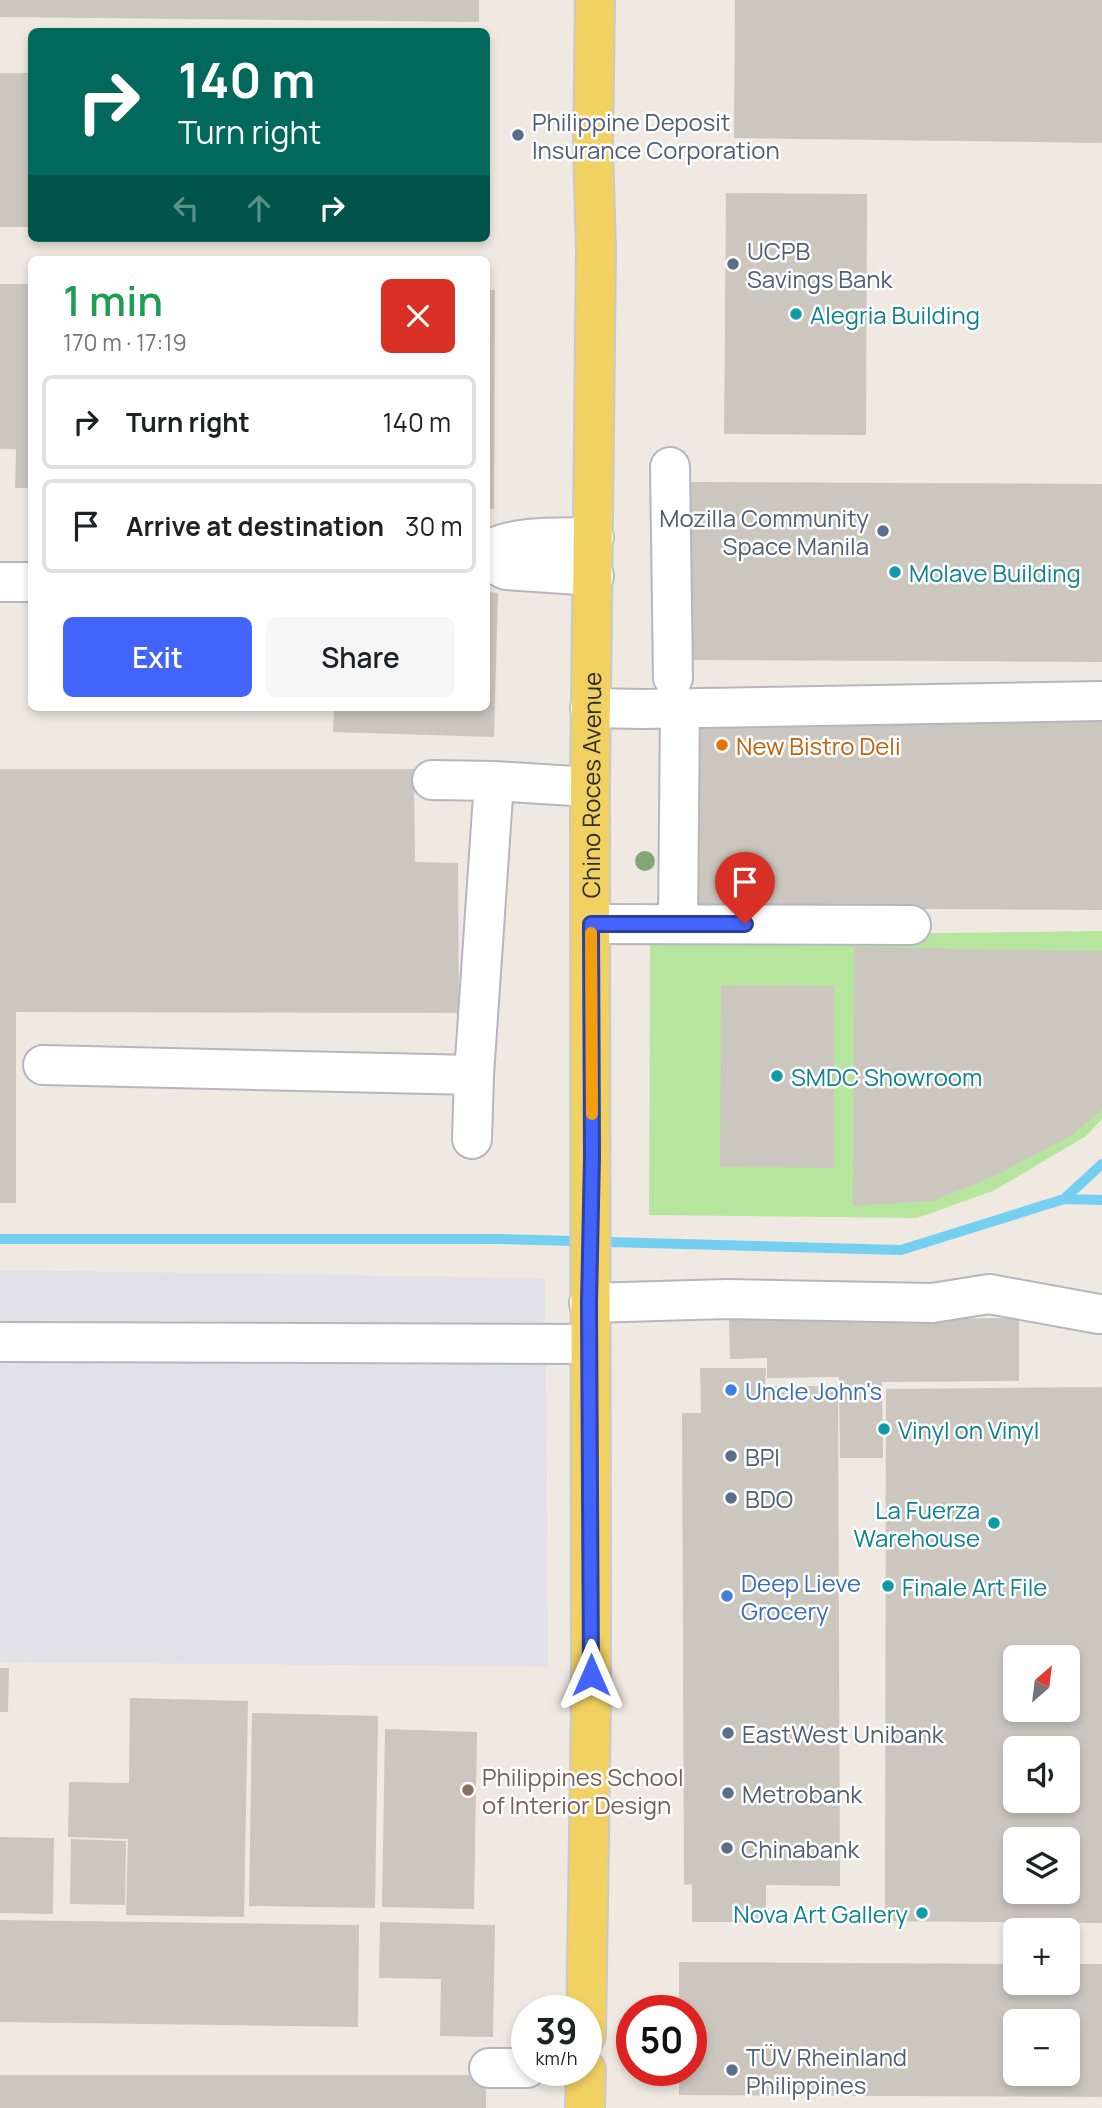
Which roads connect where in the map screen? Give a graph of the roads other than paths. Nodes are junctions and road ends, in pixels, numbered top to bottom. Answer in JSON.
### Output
{"nodes":[{"id":1,"x":595,"y":0,"type":"edge"},
{"id":2,"x":670,"y":467,"type":"dead end"},
{"id":3,"x":594,"y":537,"type":"junction"},
{"id":4,"x":490,"y":549,"type":"edge"},
{"id":5,"x":490,"y":562,"type":"edge"},
{"id":6,"x":594,"y":576,"type":"junction"},
{"id":7,"x":0,"y":582,"type":"edge"},
{"id":8,"x":28,"y":582,"type":"edge"},
{"id":9,"x":677,"y":692,"type":"junction"},
{"id":10,"x":1102,"y":701,"type":"edge"},
{"id":11,"x":590,"y":708,"type":"junction"},
{"id":12,"x":432,"y":780,"type":"dead end"},
{"id":13,"x":494,"y":781,"type":"junction"},
{"id":14,"x":590,"y":787,"type":"junction"},
{"id":15,"x":591,"y":924,"type":"junction"},
{"id":16,"x":678,"y":924,"type":"junction"},
{"id":17,"x":911,"y":925,"type":"dead end"},
{"id":18,"x":43,"y":1065,"type":"dead end"},
{"id":19,"x":474,"y":1075,"type":"junction"},
{"id":20,"x":472,"y":1139,"type":"dead end"},
{"id":21,"x":589,"y":1303,"type":"junction"},
{"id":22,"x":1099,"y":1314,"type":"dead end"},
{"id":23,"x":0,"y":1342,"type":"edge"},
{"id":24,"x":590,"y":1344,"type":"junction"},
{"id":25,"x":587,"y":1995,"type":"edge"},
{"id":26,"x":489,"y":2068,"type":"dead end"},
{"id":27,"x":511,"y":2068,"type":"edge"},
{"id":28,"x":586,"y":2086,"type":"edge"},
{"id":29,"x":585,"y":2108,"type":"edge"}],
"edges":[{"from":1,"to":3,"type":"main road","name":"Chino Roces Avenue"},
{"from":2,"to":9,"type":"lane"},
{"from":3,"to":4,"type":"lane"},
{"from":3,"to":6,"type":"main road","name":"Chino Roces Avenue"},
{"from":5,"to":6,"type":"lane"},
{"from":6,"to":11,"type":"main road","name":"Chino Roces Avenue"},
{"from":7,"to":8,"type":"lane"},
{"from":9,"to":10,"type":"lane"},
{"from":9,"to":11,"type":"lane"},
{"from":9,"to":16,"type":"lane"},
{"from":11,"to":14,"type":"main road","name":"Chino Roces Avenue"},
{"from":12,"to":13,"type":"lane"},
{"from":13,"to":14,"type":"lane"},
{"from":13,"to":19,"type":"lane"},
{"from":14,"to":15,"type":"main road","name":"Chino Roces Avenue"},
{"from":15,"to":16,"type":"lane"},
{"from":15,"to":21,"type":"main road","name":"Chino Roces Avenue"},
{"from":16,"to":17,"type":"lane"},
{"from":18,"to":19,"type":"lane"},
{"from":19,"to":20,"type":"lane"},
{"from":21,"to":22,"type":"lane"},
{"from":21,"to":24,"type":"main road","name":"Chino Roces Avenue"},
{"from":23,"to":24,"type":"lane"},
{"from":24,"to":25,"type":"main road","name":"Chino Roces Avenue"},
{"from":26,"to":27,"type":"lane"},
{"from":28,"to":29,"type":"main road"}]}
